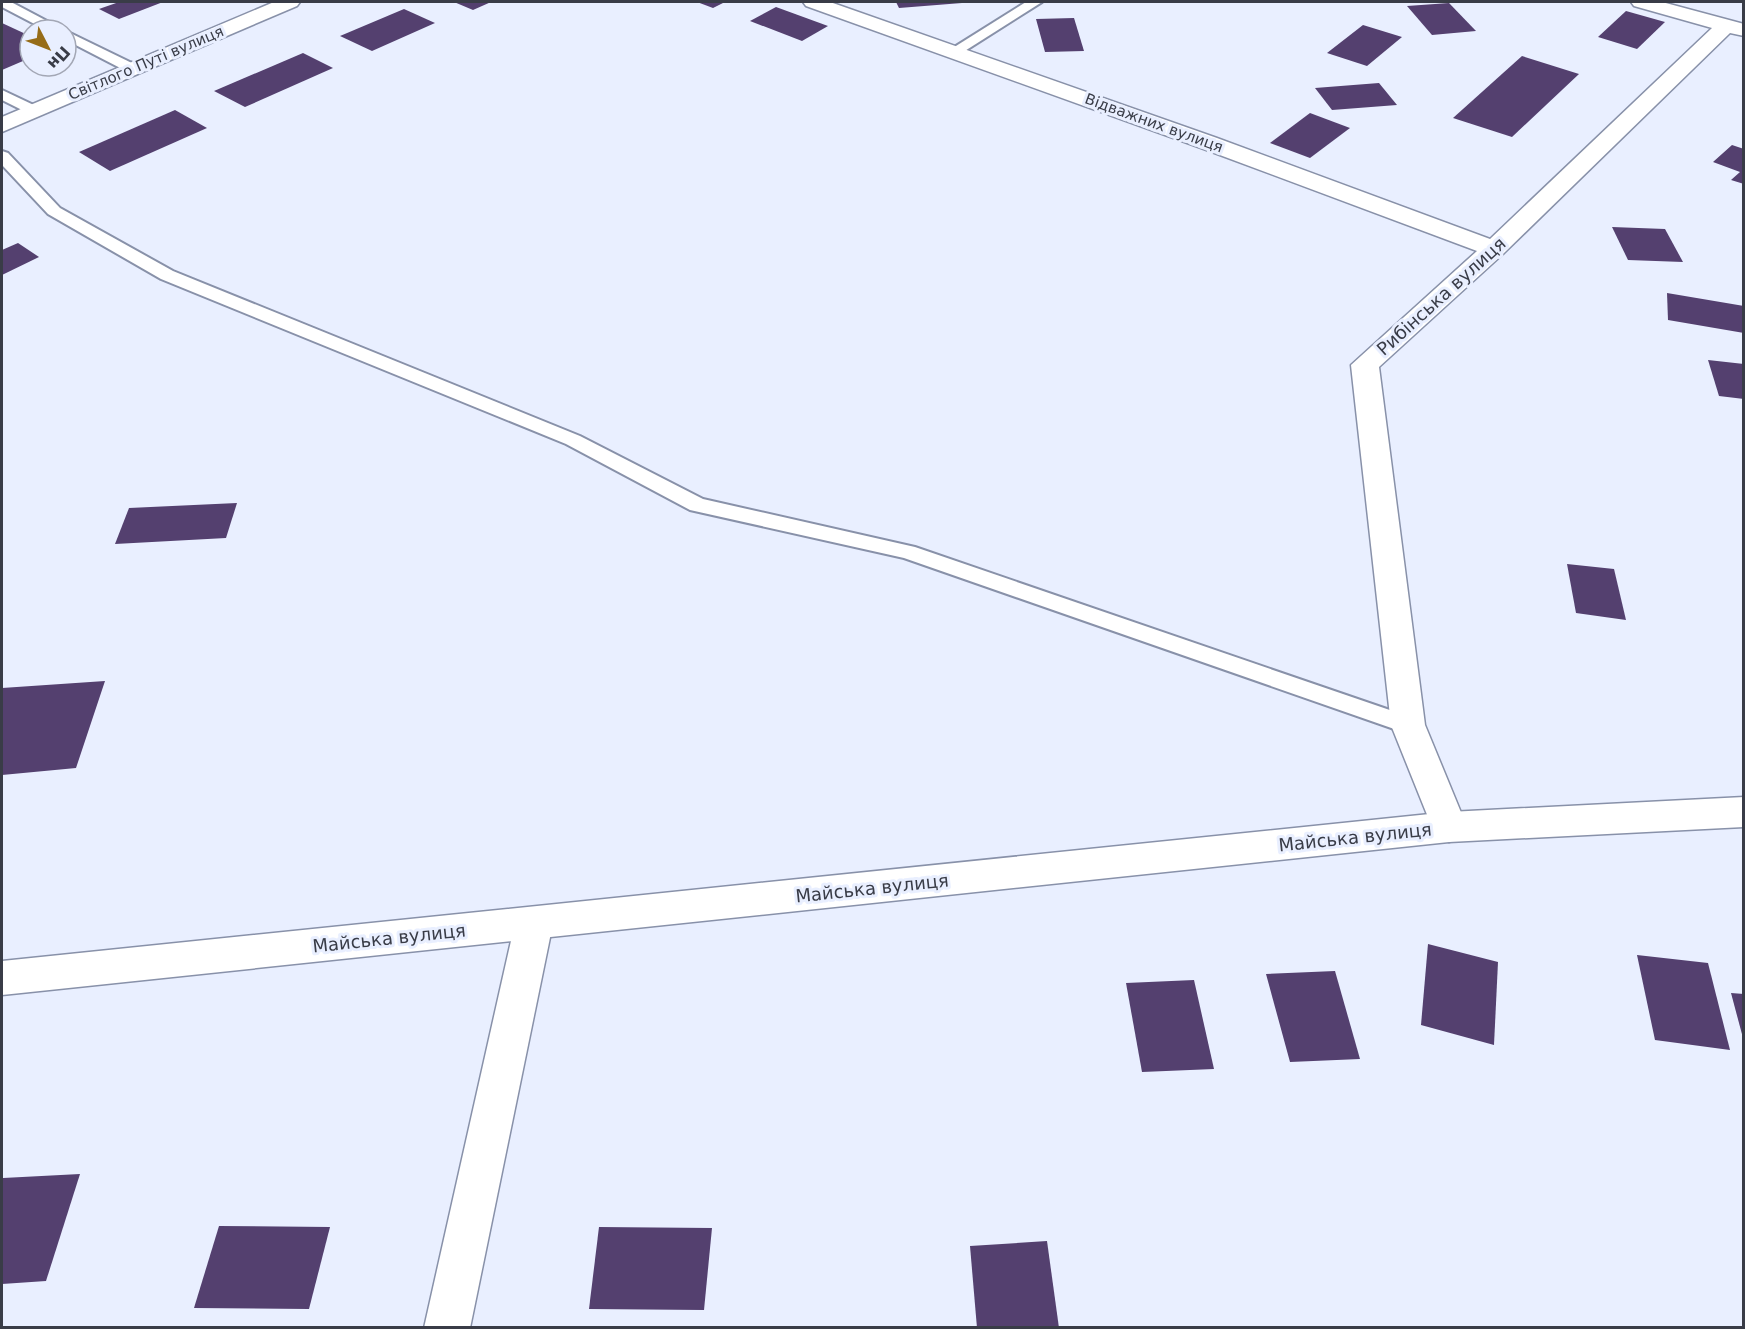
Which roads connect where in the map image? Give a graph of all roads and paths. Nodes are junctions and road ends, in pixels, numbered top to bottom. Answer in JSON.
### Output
{"nodes":[{"id":1,"x":2,"y":2,"type":"edge"},
{"id":2,"x":290,"y":2,"type":"edge"},
{"id":3,"x":813,"y":2,"type":"edge"},
{"id":4,"x":1035,"y":2,"type":"edge"},
{"id":5,"x":1641,"y":2,"type":"edge"},
{"id":6,"x":33,"y":18,"type":"edge"},
{"id":7,"x":1735,"y":27,"type":"edge"},
{"id":8,"x":78,"y":41,"type":"edge"},
{"id":9,"x":955,"y":51,"type":"junction"},
{"id":10,"x":133,"y":69,"type":"junction"},
{"id":11,"x":2,"y":94,"type":"edge"},
{"id":12,"x":35,"y":111,"type":"junction"},
{"id":13,"x":2,"y":125,"type":"edge"},
{"id":14,"x":2,"y":156,"type":"edge"},
{"id":15,"x":1494,"y":249,"type":"junction"},
{"id":16,"x":1408,"y":725,"type":"junction"},
{"id":17,"x":1743,"y":812,"type":"edge"},
{"id":18,"x":1449,"y":827,"type":"junction"},
{"id":19,"x":534,"y":923,"type":"junction"},
{"id":20,"x":2,"y":978,"type":"edge"},
{"id":21,"x":447,"y":1328,"type":"edge"}],
"edges":[{"from":1,"to":6,"type":"lane"},
{"from":2,"to":10,"type":"street","name":"Світлого Путі вулиця"},
{"from":3,"to":9,"type":"street","name":"Відважних вулиця"},
{"from":4,"to":9,"type":"lane"},
{"from":5,"to":7,"type":"street"},
{"from":7,"to":15,"type":"street","name":"Рибінська вулиця"},
{"from":8,"to":10,"type":"lane"},
{"from":9,"to":15,"type":"street","name":"Відважних вулиця"},
{"from":10,"to":12,"type":"street","name":"Світлого Путі вулиця"},
{"from":11,"to":12,"type":"lane"},
{"from":12,"to":13,"type":"street","name":"Світлого Путі вулиця"},
{"from":14,"to":16,"type":"lane"},
{"from":15,"to":16,"type":"street","name":"Рибінська вулиця"},
{"from":16,"to":18,"type":"street","name":"Рибінська вулиця"},
{"from":17,"to":18,"type":"street","name":"Майська вулиця"},
{"from":18,"to":19,"type":"street","name":"Майська вулиця"},
{"from":19,"to":20,"type":"street","name":"Майська вулиця"},
{"from":19,"to":21,"type":"street"}]}
